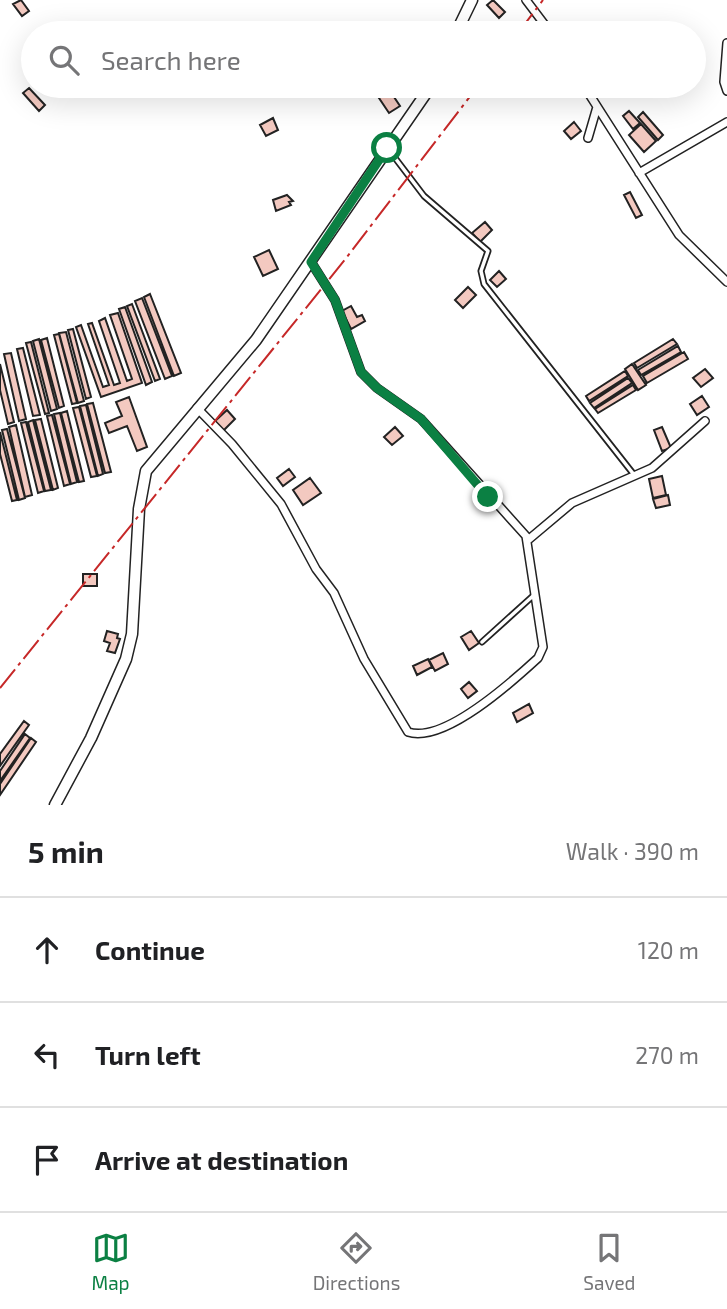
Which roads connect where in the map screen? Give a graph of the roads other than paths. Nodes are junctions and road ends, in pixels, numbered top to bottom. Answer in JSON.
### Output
{"nodes":[{"id":1,"x":472,"y":0,"type":"edge"},
{"id":2,"x":526,"y":0,"type":"edge"},
{"id":3,"x":462,"y":21,"type":"edge"},
{"id":4,"x":542,"y":21,"type":"edge"},
{"id":5,"x":727,"y":43,"type":"edge"},
{"id":6,"x":727,"y":91,"type":"edge"},
{"id":7,"x":422,"y":98,"type":"edge"},
{"id":8,"x":591,"y":98,"type":"edge"},
{"id":9,"x":597,"y":107,"type":"junction"},
{"id":10,"x":720,"y":125,"type":"edge"},
{"id":11,"x":589,"y":138,"type":"dead end"},
{"id":12,"x":387,"y":148,"type":"junction"},
{"id":13,"x":639,"y":173,"type":"junction"},
{"id":14,"x":311,"y":262,"type":"junction"},
{"id":15,"x":727,"y":282,"type":"edge"},
{"id":16,"x":197,"y":408,"type":"junction"},
{"id":17,"x":705,"y":421,"type":"dead end"},
{"id":18,"x":635,"y":476,"type":"junction"},
{"id":19,"x":528,"y":540,"type":"junction"},
{"id":20,"x":536,"y":593,"type":"junction"},
{"id":21,"x":482,"y":642,"type":"dead end"},
{"id":22,"x":55,"y":805,"type":"edge"}],
"edges":[{"from":1,"to":3,"type":"street"},
{"from":2,"to":4,"type":"street"},
{"from":5,"to":6,"type":"street"},
{"from":7,"to":12,"type":"street"},
{"from":8,"to":9,"type":"street"},
{"from":9,"to":11,"type":"street"},
{"from":9,"to":13,"type":"street"},
{"from":10,"to":13,"type":"street"},
{"from":12,"to":14,"type":"street"},
{"from":12,"to":18,"type":"lane"},
{"from":13,"to":15,"type":"street"},
{"from":14,"to":16,"type":"street"},
{"from":14,"to":19,"type":"street"},
{"from":16,"to":20,"type":"street"},
{"from":16,"to":22,"type":"street"},
{"from":17,"to":18,"type":"street"},
{"from":18,"to":19,"type":"street"},
{"from":19,"to":20,"type":"street"},
{"from":20,"to":21,"type":"lane"}]}
